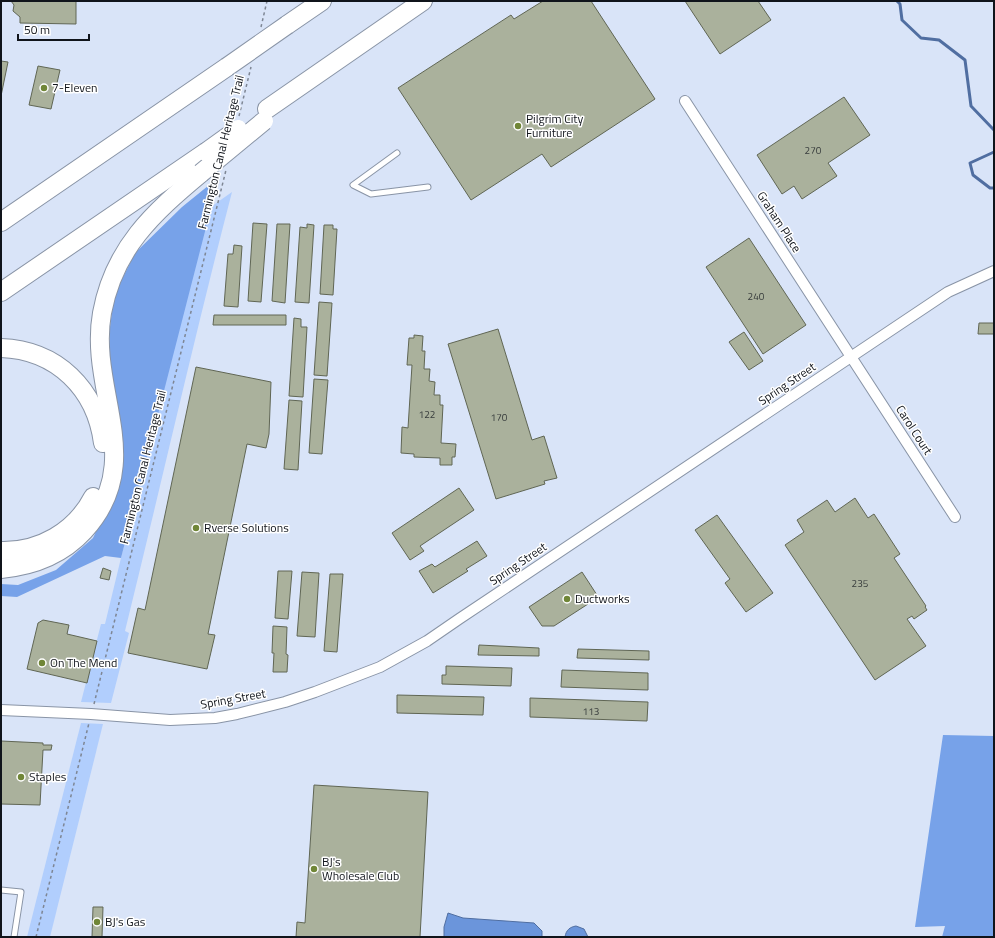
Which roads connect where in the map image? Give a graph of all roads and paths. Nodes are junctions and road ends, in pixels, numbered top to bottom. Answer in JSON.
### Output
{"nodes":[{"id":1,"x":268,"y":1,"type":"edge"},
{"id":2,"x":322,"y":1,"type":"edge"},
{"id":3,"x":423,"y":1,"type":"edge"},
{"id":4,"x":260,"y":30,"type":"dead end"},
{"id":5,"x":253,"y":60,"type":"dead end"},
{"id":6,"x":685,"y":101,"type":"dead end"},
{"id":7,"x":265,"y":115,"type":"junction"},
{"id":8,"x":238,"y":120,"type":"dead end"},
{"id":9,"x":397,"y":153,"type":"dead end"},
{"id":10,"x":227,"y":166,"type":"dead end"},
{"id":11,"x":428,"y":186,"type":"dead end"},
{"id":12,"x":1,"y":222,"type":"edge"},
{"id":13,"x":994,"y":271,"type":"edge"},
{"id":14,"x":1,"y":292,"type":"edge"},
{"id":15,"x":1,"y":348,"type":"edge"},
{"id":16,"x":851,"y":356,"type":"junction"},
{"id":17,"x":955,"y":517,"type":"dead end"},
{"id":18,"x":1,"y":551,"type":"edge"},
{"id":19,"x":1,"y":569,"type":"edge"},
{"id":20,"x":1,"y":710,"type":"edge"},
{"id":21,"x":91,"y":714,"type":"junction"},
{"id":22,"x":1,"y":890,"type":"edge"},
{"id":23,"x":14,"y":937,"type":"edge"},
{"id":24,"x":36,"y":937,"type":"edge"}],
"edges":[{"from":1,"to":4,"type":"path"},
{"from":2,"to":12,"type":"highway","bridge":true},
{"from":3,"to":7,"type":"highway"},
{"from":5,"to":8,"type":"path","name":"Farmington Canal Heritage Trail"},
{"from":6,"to":16,"type":"street","name":"Graham Place"},
{"from":7,"to":14,"type":"highway","bridge":true},
{"from":7,"to":19,"type":"highway","bridge":true},
{"from":9,"to":11,"type":"lane"},
{"from":10,"to":21,"type":"path","name":"Farmington Canal Heritage Trail"},
{"from":13,"to":16,"type":"street","name":"Spring Street"},
{"from":15,"to":18,"type":"highway"},
{"from":16,"to":17,"type":"street","name":"Carol Court"},
{"from":16,"to":21,"type":"street","name":"Spring Street"},
{"from":20,"to":21,"type":"street","name":"Spring Street"},
{"from":21,"to":24,"type":"path","name":"Farmington Canal Heritage Trail"},
{"from":22,"to":23,"type":"lane"}]}
